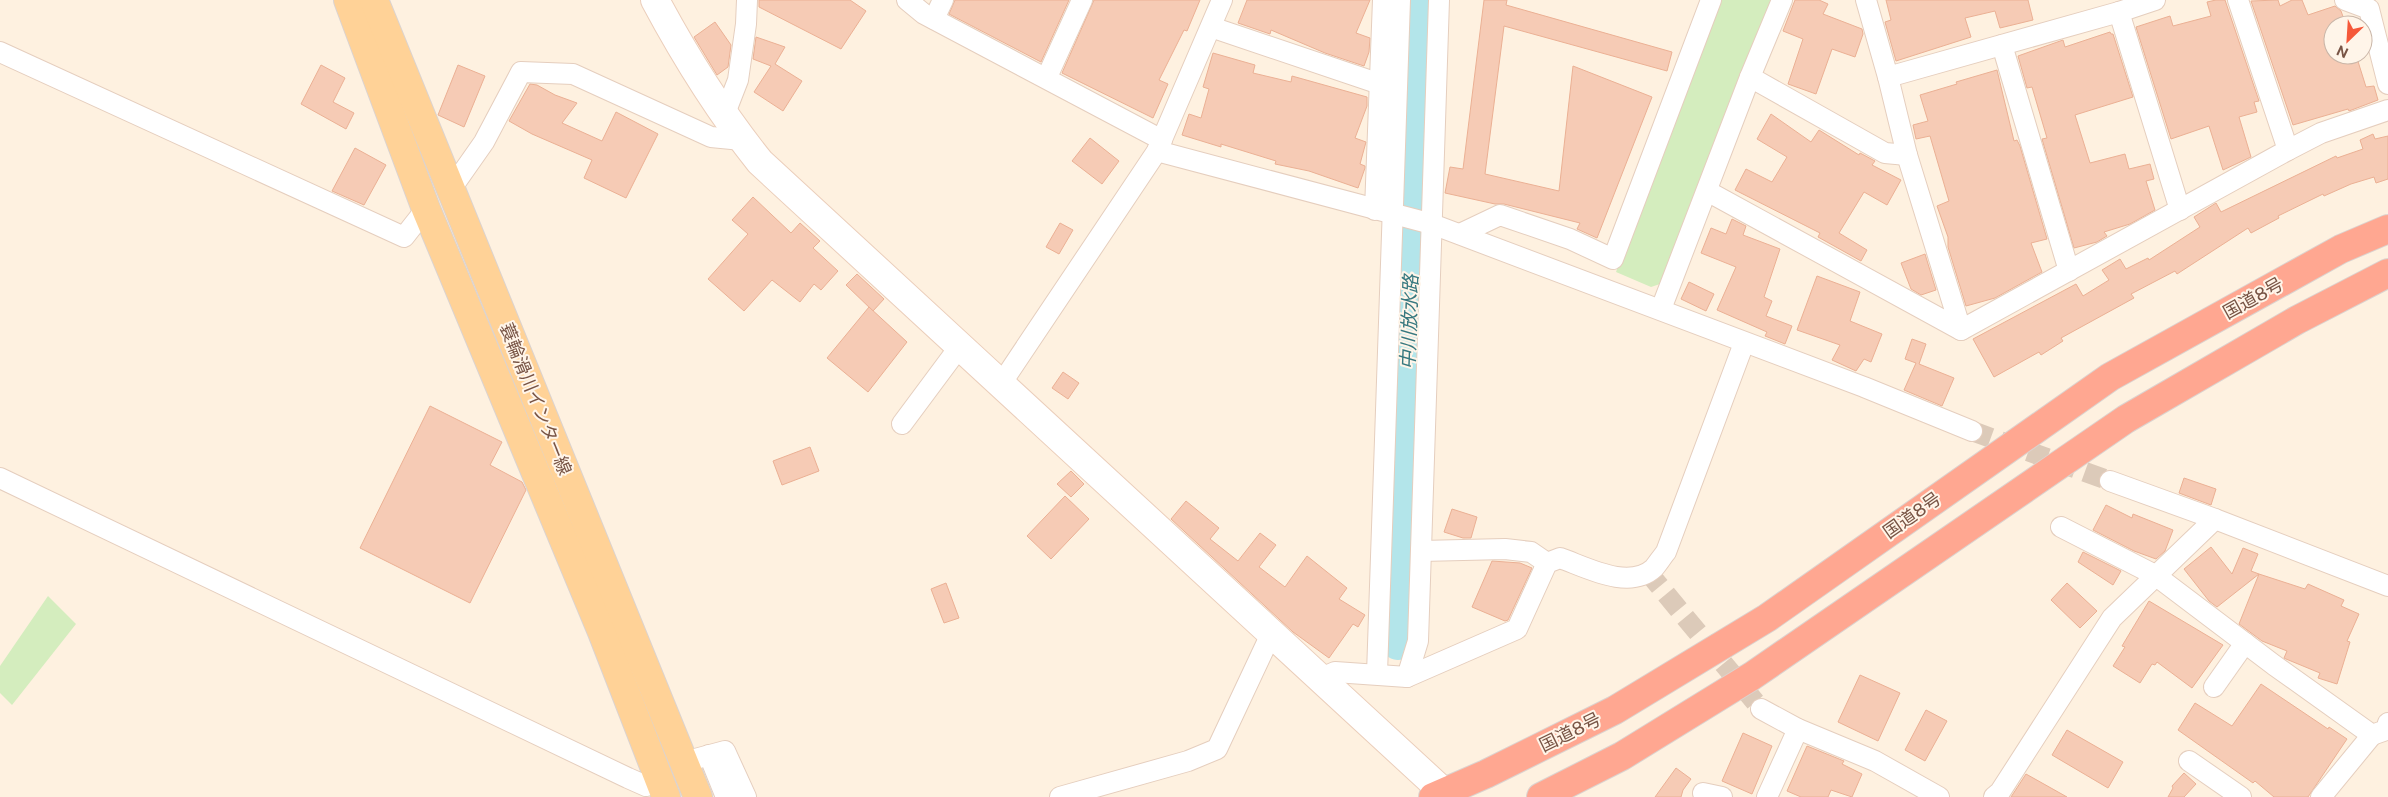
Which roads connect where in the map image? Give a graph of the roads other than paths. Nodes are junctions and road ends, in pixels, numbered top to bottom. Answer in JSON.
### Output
{"nodes":[{"id":1,"x":348,"y":0,"type":"edge"},
{"id":2,"x":374,"y":0,"type":"edge"},
{"id":3,"x":655,"y":0,"type":"edge"},
{"id":4,"x":747,"y":0,"type":"edge"},
{"id":5,"x":907,"y":0,"type":"edge"},
{"id":6,"x":943,"y":0,"type":"edge"},
{"id":7,"x":1082,"y":0,"type":"edge"},
{"id":8,"x":1222,"y":0,"type":"edge"},
{"id":9,"x":1383,"y":0,"type":"edge"},
{"id":10,"x":1400,"y":0,"type":"edge"},
{"id":11,"x":1439,"y":0,"type":"edge"},
{"id":12,"x":1711,"y":0,"type":"edge"},
{"id":13,"x":1782,"y":0,"type":"edge"},
{"id":14,"x":1866,"y":0,"type":"edge"},
{"id":15,"x":2155,"y":0,"type":"edge"},
{"id":16,"x":2238,"y":0,"type":"edge"},
{"id":17,"x":2346,"y":0,"type":"edge"},
{"id":18,"x":2119,"y":12,"type":"junction"},
{"id":19,"x":934,"y":19,"type":"junction"},
{"id":20,"x":1211,"y":27,"type":"junction"},
{"id":21,"x":2002,"y":45,"type":"junction"},
{"id":22,"x":0,"y":52,"type":"edge"},
{"id":23,"x":1047,"y":77,"type":"junction"},
{"id":24,"x":1750,"y":77,"type":"junction"},
{"id":25,"x":1888,"y":77,"type":"junction"},
{"id":26,"x":1380,"y":84,"type":"junction"},
{"id":27,"x":2388,"y":84,"type":"edge"},
{"id":28,"x":2388,"y":110,"type":"edge"},
{"id":29,"x":724,"y":116,"type":"junction"},
{"id":30,"x":742,"y":140,"type":"junction"},
{"id":31,"x":1159,"y":145,"type":"junction"},
{"id":32,"x":2288,"y":150,"type":"junction"},
{"id":33,"x":1907,"y":155,"type":"junction"},
{"id":34,"x":451,"y":189,"type":"junction"},
{"id":35,"x":1707,"y":191,"type":"junction"},
{"id":36,"x":426,"y":208,"type":"junction"},
{"id":37,"x":2180,"y":210,"type":"junction"},
{"id":38,"x":1391,"y":214,"type":"junction"},
{"id":39,"x":1429,"y":223,"type":"junction"},
{"id":40,"x":2388,"y":229,"type":"edge"},
{"id":41,"x":1460,"y":234,"type":"junction"},
{"id":42,"x":1613,"y":259,"type":"junction"},
{"id":43,"x":2068,"y":270,"type":"junction"},
{"id":44,"x":2388,"y":273,"type":"edge"},
{"id":45,"x":1605,"y":288,"type":"junction"},
{"id":46,"x":1661,"y":310,"type":"junction"},
{"id":47,"x":1961,"y":330,"type":"junction"},
{"id":48,"x":1744,"y":343,"type":"junction"},
{"id":49,"x":960,"y":346,"type":"junction"},
{"id":50,"x":1001,"y":384,"type":"junction"},
{"id":51,"x":902,"y":424,"type":"dead end"},
{"id":52,"x":1972,"y":431,"type":"tunnel mouth"},
{"id":53,"x":0,"y":478,"type":"edge"},
{"id":54,"x":2110,"y":481,"type":"tunnel mouth"},
{"id":55,"x":2215,"y":519,"type":"junction"},
{"id":56,"x":2061,"y":526,"type":"dead end"},
{"id":57,"x":1421,"y":551,"type":"junction"},
{"id":58,"x":1547,"y":562,"type":"junction"},
{"id":59,"x":2155,"y":575,"type":"junction"},
{"id":60,"x":2388,"y":586,"type":"edge"},
{"id":61,"x":1270,"y":634,"type":"junction"},
{"id":62,"x":2245,"y":643,"type":"junction"},
{"id":63,"x":1377,"y":674,"type":"junction"},
{"id":64,"x":1408,"y":677,"type":"junction"},
{"id":65,"x":1319,"y":678,"type":"junction"},
{"id":66,"x":2214,"y":687,"type":"dead end"},
{"id":67,"x":1761,"y":709,"type":"tunnel mouth"},
{"id":68,"x":1798,"y":729,"type":"junction"},
{"id":69,"x":2383,"y":730,"type":"edge"},
{"id":70,"x":696,"y":758,"type":"junction"},
{"id":71,"x":2189,"y":761,"type":"dead end"},
{"id":72,"x":628,"y":778,"type":"junction"},
{"id":73,"x":663,"y":789,"type":"edge"},
{"id":74,"x":1703,"y":793,"type":"dead end"},
{"id":75,"x":1441,"y":795,"type":"edge"},
{"id":76,"x":637,"y":797,"type":"edge"},
{"id":77,"x":698,"y":797,"type":"edge"},
{"id":78,"x":726,"y":797,"type":"edge"},
{"id":79,"x":746,"y":797,"type":"edge"},
{"id":80,"x":1060,"y":797,"type":"edge"},
{"id":81,"x":1541,"y":797,"type":"edge"},
{"id":82,"x":1722,"y":797,"type":"edge"},
{"id":83,"x":1767,"y":797,"type":"edge"},
{"id":84,"x":1939,"y":797,"type":"edge"},
{"id":85,"x":1994,"y":797,"type":"edge"},
{"id":86,"x":2241,"y":797,"type":"edge"},
{"id":87,"x":2321,"y":797,"type":"edge"}],
"edges":[{"from":1,"to":36,"type":"main road","name":"蓑輪滑川インター線"},
{"from":2,"to":34,"type":"main road","name":"蓑輪滑川インター線"},
{"from":3,"to":29,"type":"street"},
{"from":4,"to":29,"type":"street"},
{"from":5,"to":19,"type":"street"},
{"from":6,"to":19,"type":"street"},
{"from":7,"to":23,"type":"street"},
{"from":8,"to":20,"type":"street"},
{"from":9,"to":26,"type":"street"},
{"from":10,"to":38,"type":"street"},
{"from":11,"to":39,"type":"street"},
{"from":12,"to":42,"type":"street"},
{"from":13,"to":24,"type":"street"},
{"from":14,"to":25,"type":"street"},
{"from":15,"to":18,"type":"street"},
{"from":16,"to":32,"type":"street"},
{"from":17,"to":27,"type":"street"},
{"from":18,"to":21,"type":"street"},
{"from":18,"to":37,"type":"street"},
{"from":19,"to":23,"type":"street"},
{"from":20,"to":26,"type":"street"},
{"from":20,"to":31,"type":"street"},
{"from":21,"to":25,"type":"street"},
{"from":21,"to":43,"type":"street"},
{"from":22,"to":36,"type":"street"},
{"from":23,"to":31,"type":"street"},
{"from":24,"to":33,"type":"street"},
{"from":24,"to":35,"type":"street"},
{"from":25,"to":33,"type":"street"},
{"from":26,"to":38,"type":"street"},
{"from":28,"to":32,"type":"street"},
{"from":29,"to":30,"type":"street"},
{"from":30,"to":34,"type":"street"},
{"from":30,"to":49,"type":"street"},
{"from":31,"to":38,"type":"street"},
{"from":31,"to":50,"type":"street"},
{"from":32,"to":37,"type":"street"},
{"from":33,"to":47,"type":"street"},
{"from":34,"to":70,"type":"main road","name":"蓑輪滑川インター線"},
{"from":35,"to":46,"type":"street"},
{"from":35,"to":47,"type":"street"},
{"from":36,"to":73,"type":"main road","name":"蓑輪滑川インター線"},
{"from":37,"to":43,"type":"street"},
{"from":38,"to":39,"type":"street"},
{"from":38,"to":63,"type":"street"},
{"from":39,"to":41,"type":"street"},
{"from":39,"to":57,"type":"street"},
{"from":40,"to":75,"type":"highway","name":"国道8号"},
{"from":41,"to":42,"type":"street"},
{"from":41,"to":45,"type":"street"},
{"from":42,"to":45,"type":"street"},
{"from":43,"to":47,"type":"street"},
{"from":44,"to":81,"type":"highway"},
{"from":45,"to":46,"type":"street"},
{"from":46,"to":48,"type":"street"},
{"from":48,"to":52,"type":"street"},
{"from":48,"to":58,"type":"street"},
{"from":49,"to":50,"type":"street"},
{"from":49,"to":51,"type":"street"},
{"from":50,"to":61,"type":"street"},
{"from":53,"to":72,"type":"street"},
{"from":54,"to":55,"type":"street"},
{"from":55,"to":59,"type":"street"},
{"from":55,"to":60,"type":"street"},
{"from":56,"to":59,"type":"street"},
{"from":57,"to":58,"type":"street"},
{"from":57,"to":64,"type":"street"},
{"from":58,"to":64,"type":"street"},
{"from":59,"to":62,"type":"street"},
{"from":59,"to":85,"type":"street"},
{"from":61,"to":65,"type":"street"},
{"from":61,"to":80,"type":"street"},
{"from":62,"to":66,"type":"street"},
{"from":62,"to":69,"type":"street"},
{"from":63,"to":64,"type":"street"},
{"from":63,"to":65,"type":"street"},
{"from":65,"to":75,"type":"street"},
{"from":67,"to":68,"type":"street"},
{"from":68,"to":83,"type":"street"},
{"from":68,"to":84,"type":"street"},
{"from":69,"to":87,"type":"street"},
{"from":70,"to":77,"type":"main road","name":"蓑輪滑川インター線"},
{"from":70,"to":78,"type":"street"},
{"from":70,"to":79,"type":"street"},
{"from":71,"to":86,"type":"street"},
{"from":72,"to":73,"type":"street"},
{"from":72,"to":76,"type":"street"},
{"from":74,"to":82,"type":"street"}]}
